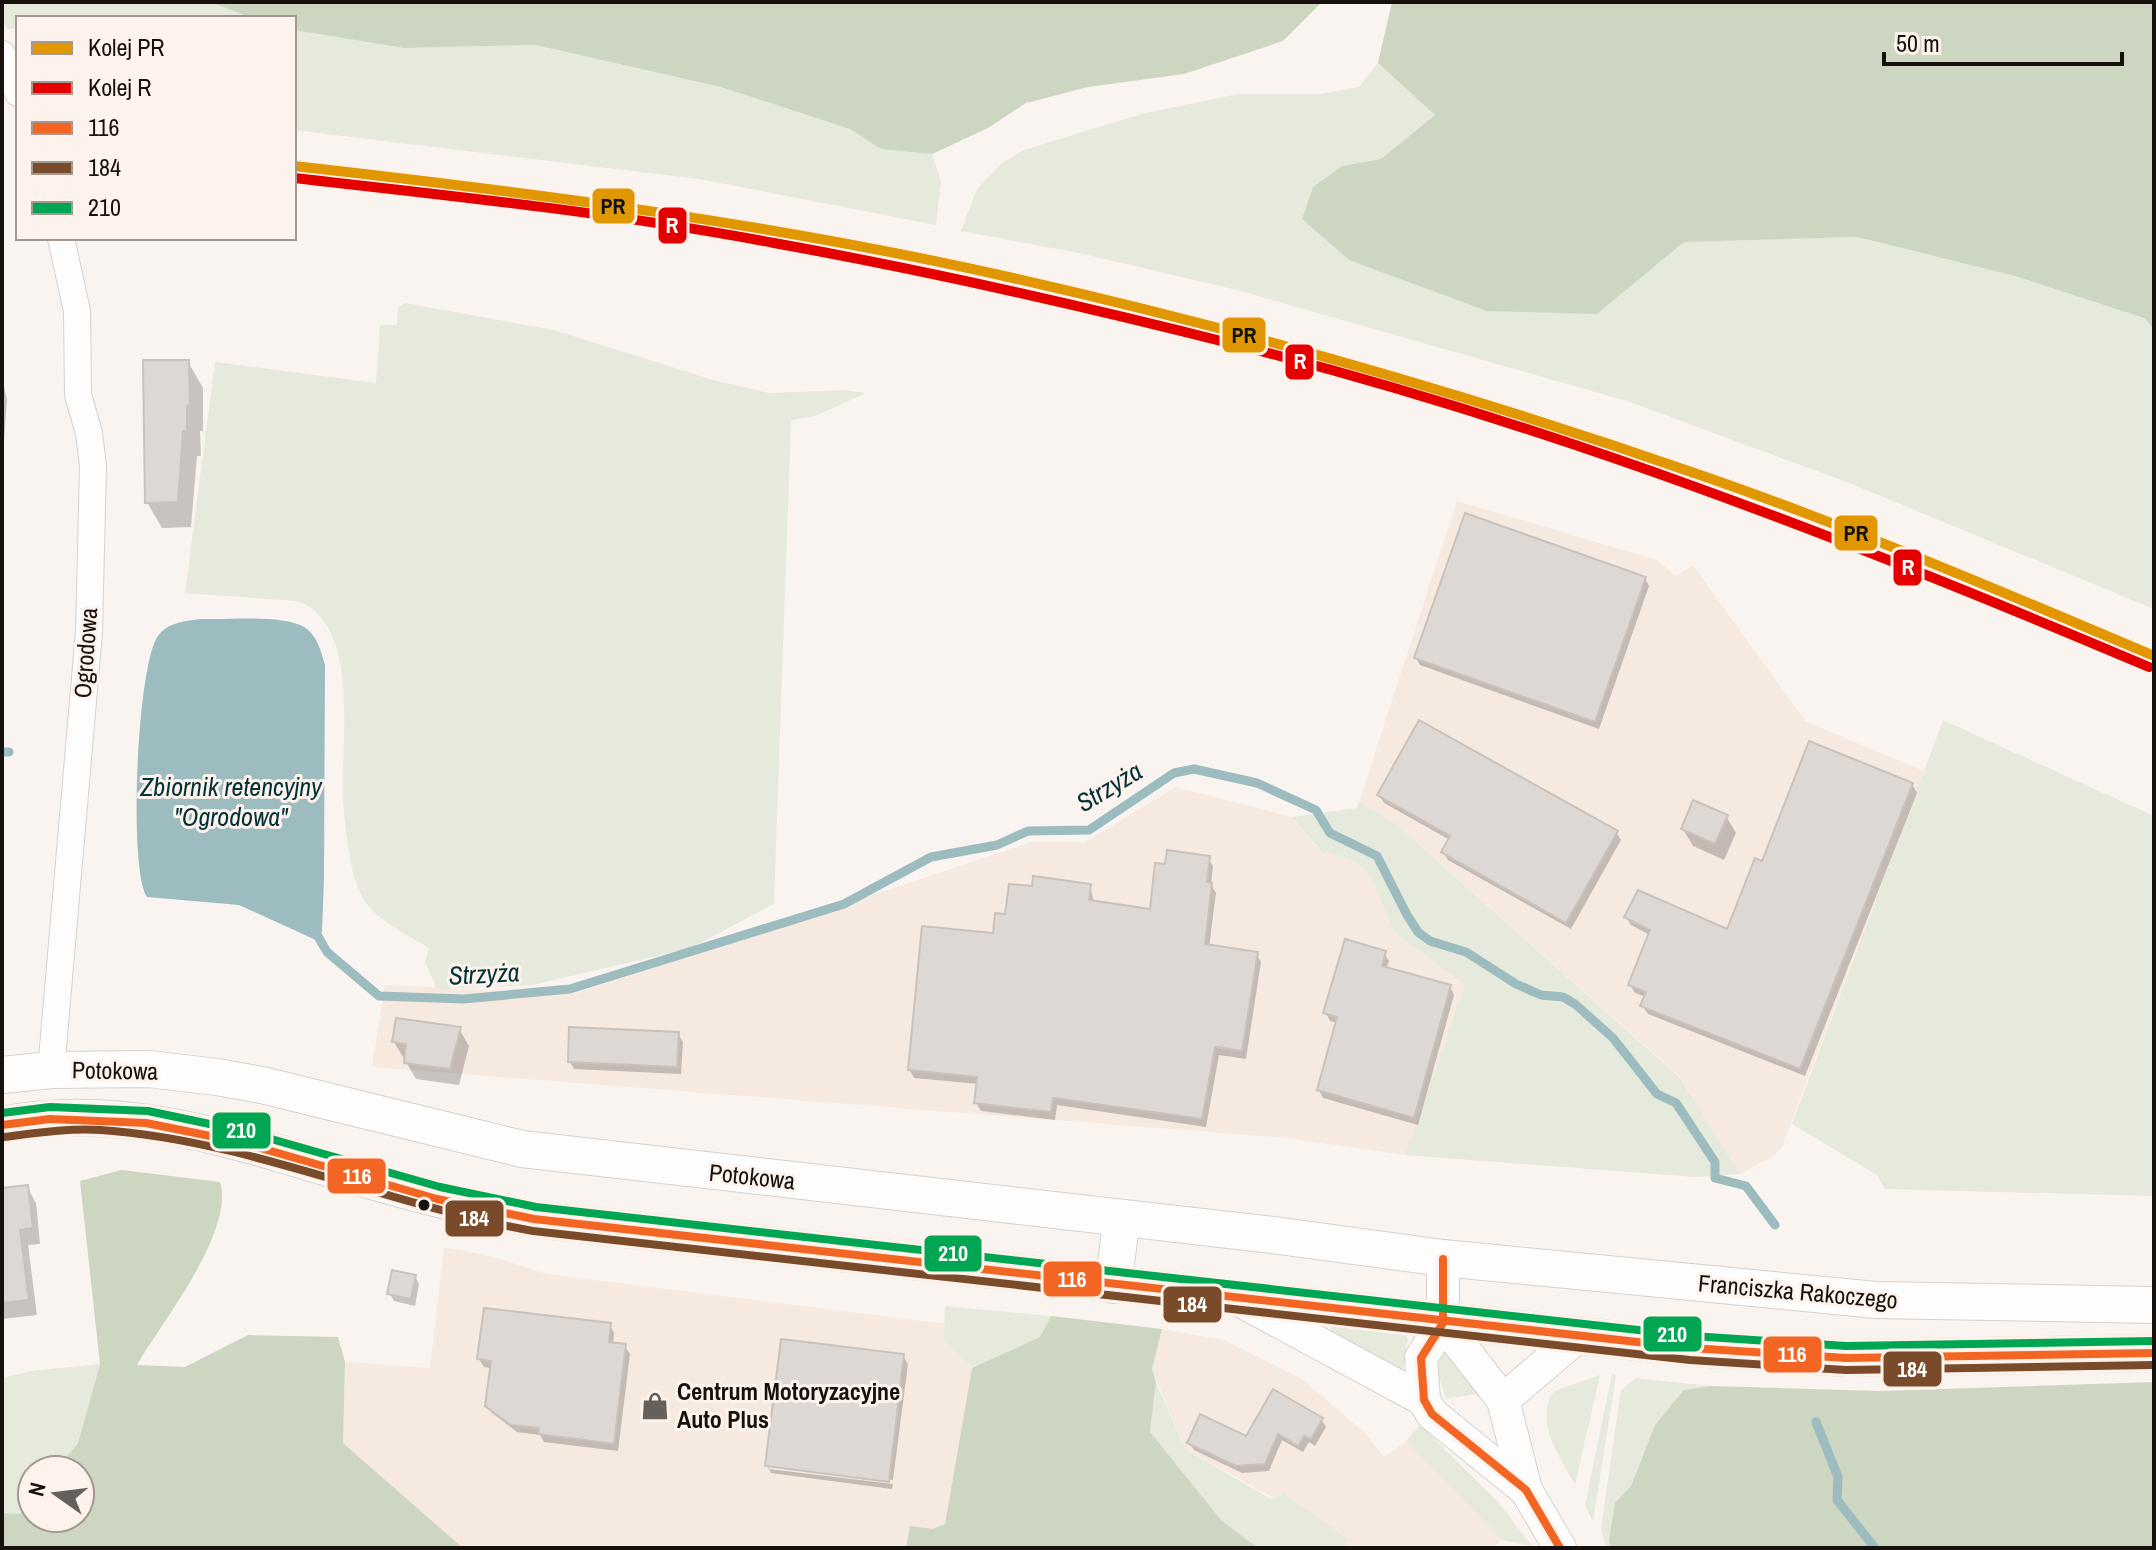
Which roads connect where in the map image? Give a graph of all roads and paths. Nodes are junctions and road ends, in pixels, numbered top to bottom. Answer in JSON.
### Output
{"nodes":[{"id":1,"x":2,"y":54,"type":"edge"},
{"id":2,"x":16,"y":88,"type":"edge"},
{"id":3,"x":61,"y":240,"type":"edge"},
{"id":4,"x":51,"y":1070,"type":"junction"},
{"id":5,"x":2,"y":1075,"type":"edge"},
{"id":6,"x":262,"y":1085,"type":"junction"},
{"id":7,"x":2,"y":1125,"type":"edge"},
{"id":8,"x":250,"y":1144,"type":"junction"},
{"id":9,"x":1122,"y":1218,"type":"junction"},
{"id":10,"x":1443,"y":1258,"type":"junction"},
{"id":11,"x":1113,"y":1285,"type":"junction"},
{"id":12,"x":1239,"y":1300,"type":"junction"},
{"id":13,"x":2154,"y":1305,"type":"edge"},
{"id":14,"x":1443,"y":1323,"type":"junction"},
{"id":15,"x":1577,"y":1337,"type":"junction"},
{"id":16,"x":2154,"y":1353,"type":"edge"},
{"id":17,"x":1424,"y":1400,"type":"junction"},
{"id":18,"x":1503,"y":1400,"type":"junction"},
{"id":19,"x":1526,"y":1490,"type":"junction"},
{"id":20,"x":1560,"y":1548,"type":"edge"}],
"edges":[{"from":1,"to":2,"type":"street"},
{"from":3,"to":4,"type":"street","name":"Ogrodowa"},
{"from":4,"to":5,"type":"main road","name":"Potokowa"},
{"from":4,"to":6,"type":"main road","name":"Potokowa"},
{"from":6,"to":8,"type":"main road"},
{"from":6,"to":9,"type":"main road","name":"Potokowa"},
{"from":7,"to":8,"type":"main road","name":"Potokowa"},
{"from":8,"to":11,"type":"main road","name":"Potokowa"},
{"from":9,"to":10,"type":"main road","name":"Potokowa"},
{"from":9,"to":11,"type":"main road"},
{"from":10,"to":13,"type":"main road","name":"Franciszka Rakoczego"},
{"from":10,"to":14,"type":"street"},
{"from":11,"to":12,"type":"main road","name":"Potokowa"},
{"from":12,"to":14,"type":"main road","name":"Potokowa"},
{"from":12,"to":17,"type":"street","name":"Potokowa"},
{"from":14,"to":15,"type":"main road"},
{"from":14,"to":17,"type":"street"},
{"from":14,"to":18,"type":"street","name":"Potokowa"},
{"from":15,"to":16,"type":"main road"},
{"from":15,"to":18,"type":"street"},
{"from":17,"to":19,"type":"street","name":"Potokowa"},
{"from":18,"to":19,"type":"street","name":"Potokowa"},
{"from":19,"to":20,"type":"street","name":"Potokowa"}]}
